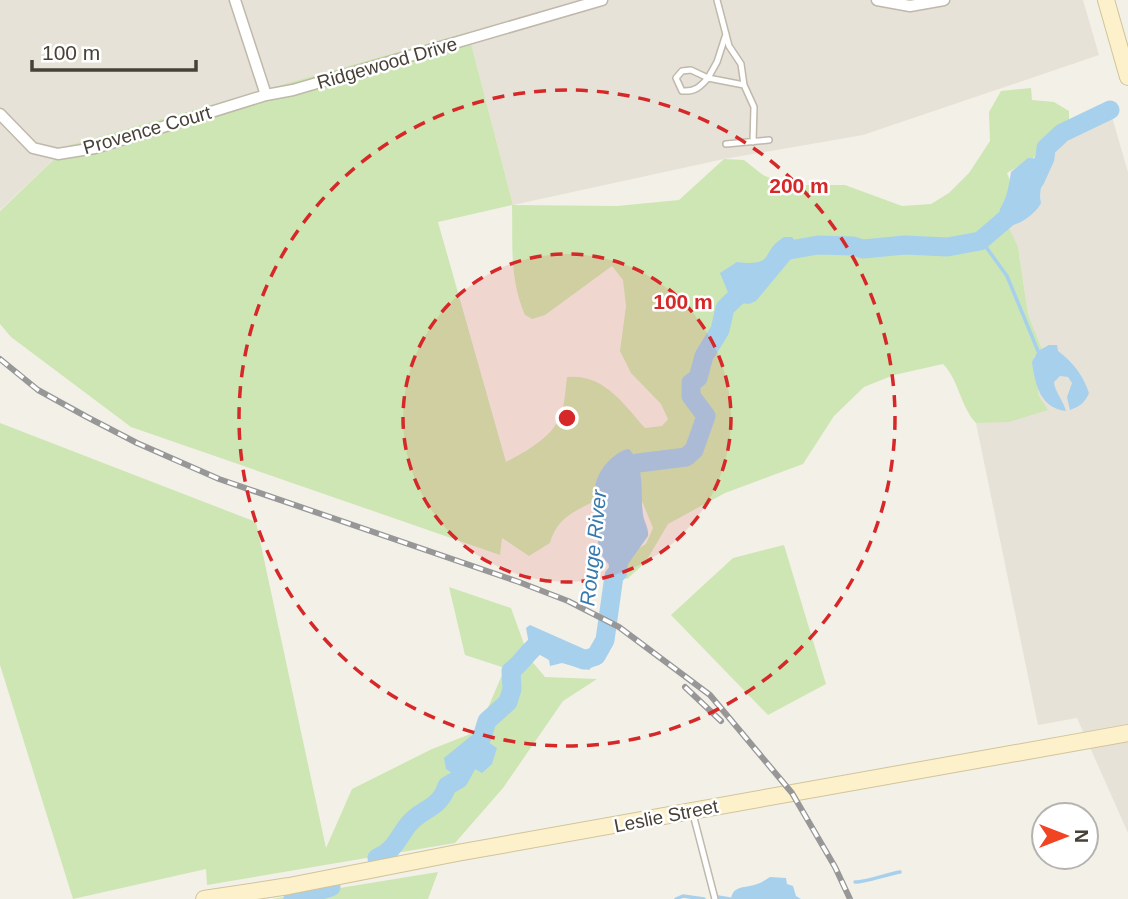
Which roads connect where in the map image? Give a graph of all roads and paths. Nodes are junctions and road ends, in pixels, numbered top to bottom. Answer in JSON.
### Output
{"nodes":[{"id":1,"x":235,"y":0,"type":"edge"},
{"id":2,"x":602,"y":0,"type":"edge"},
{"id":3,"x":717,"y":0,"type":"edge"},
{"id":4,"x":877,"y":0,"type":"edge"},
{"id":5,"x":944,"y":0,"type":"edge"},
{"id":6,"x":1106,"y":0,"type":"edge"},
{"id":7,"x":726,"y":34,"type":"junction"},
{"id":8,"x":1128,"y":77,"type":"edge"},
{"id":9,"x":708,"y":78,"type":"junction"},
{"id":10,"x":744,"y":85,"type":"junction"},
{"id":11,"x":266,"y":95,"type":"junction"},
{"id":12,"x":0,"y":114,"type":"edge"},
{"id":13,"x":769,"y":140,"type":"dead end"},
{"id":14,"x":753,"y":142,"type":"junction"},
{"id":15,"x":726,"y":144,"type":"dead end"},
{"id":16,"x":1128,"y":733,"type":"edge"},
{"id":17,"x":692,"y":811,"type":"junction"},
{"id":18,"x":204,"y":899,"type":"edge"},
{"id":19,"x":715,"y":899,"type":"edge"}],
"edges":[{"from":1,"to":11,"type":"street"},
{"from":2,"to":11,"type":"street","name":"Ridgewood Drive"},
{"from":3,"to":7,"type":"lane"},
{"from":4,"to":5,"type":"street"},
{"from":6,"to":8,"type":"street"},
{"from":7,"to":9,"type":"lane"},
{"from":7,"to":10,"type":"lane"},
{"from":9,"to":9,"type":"lane"},
{"from":9,"to":10,"type":"lane"},
{"from":10,"to":14,"type":"lane"},
{"from":11,"to":12,"type":"street","name":"Provence Court"},
{"from":13,"to":14,"type":"lane"},
{"from":14,"to":15,"type":"lane"},
{"from":16,"to":17,"type":"street","name":"Leslie Street"},
{"from":17,"to":18,"type":"street","name":"Leslie Street"},
{"from":17,"to":19,"type":"lane"}]}
